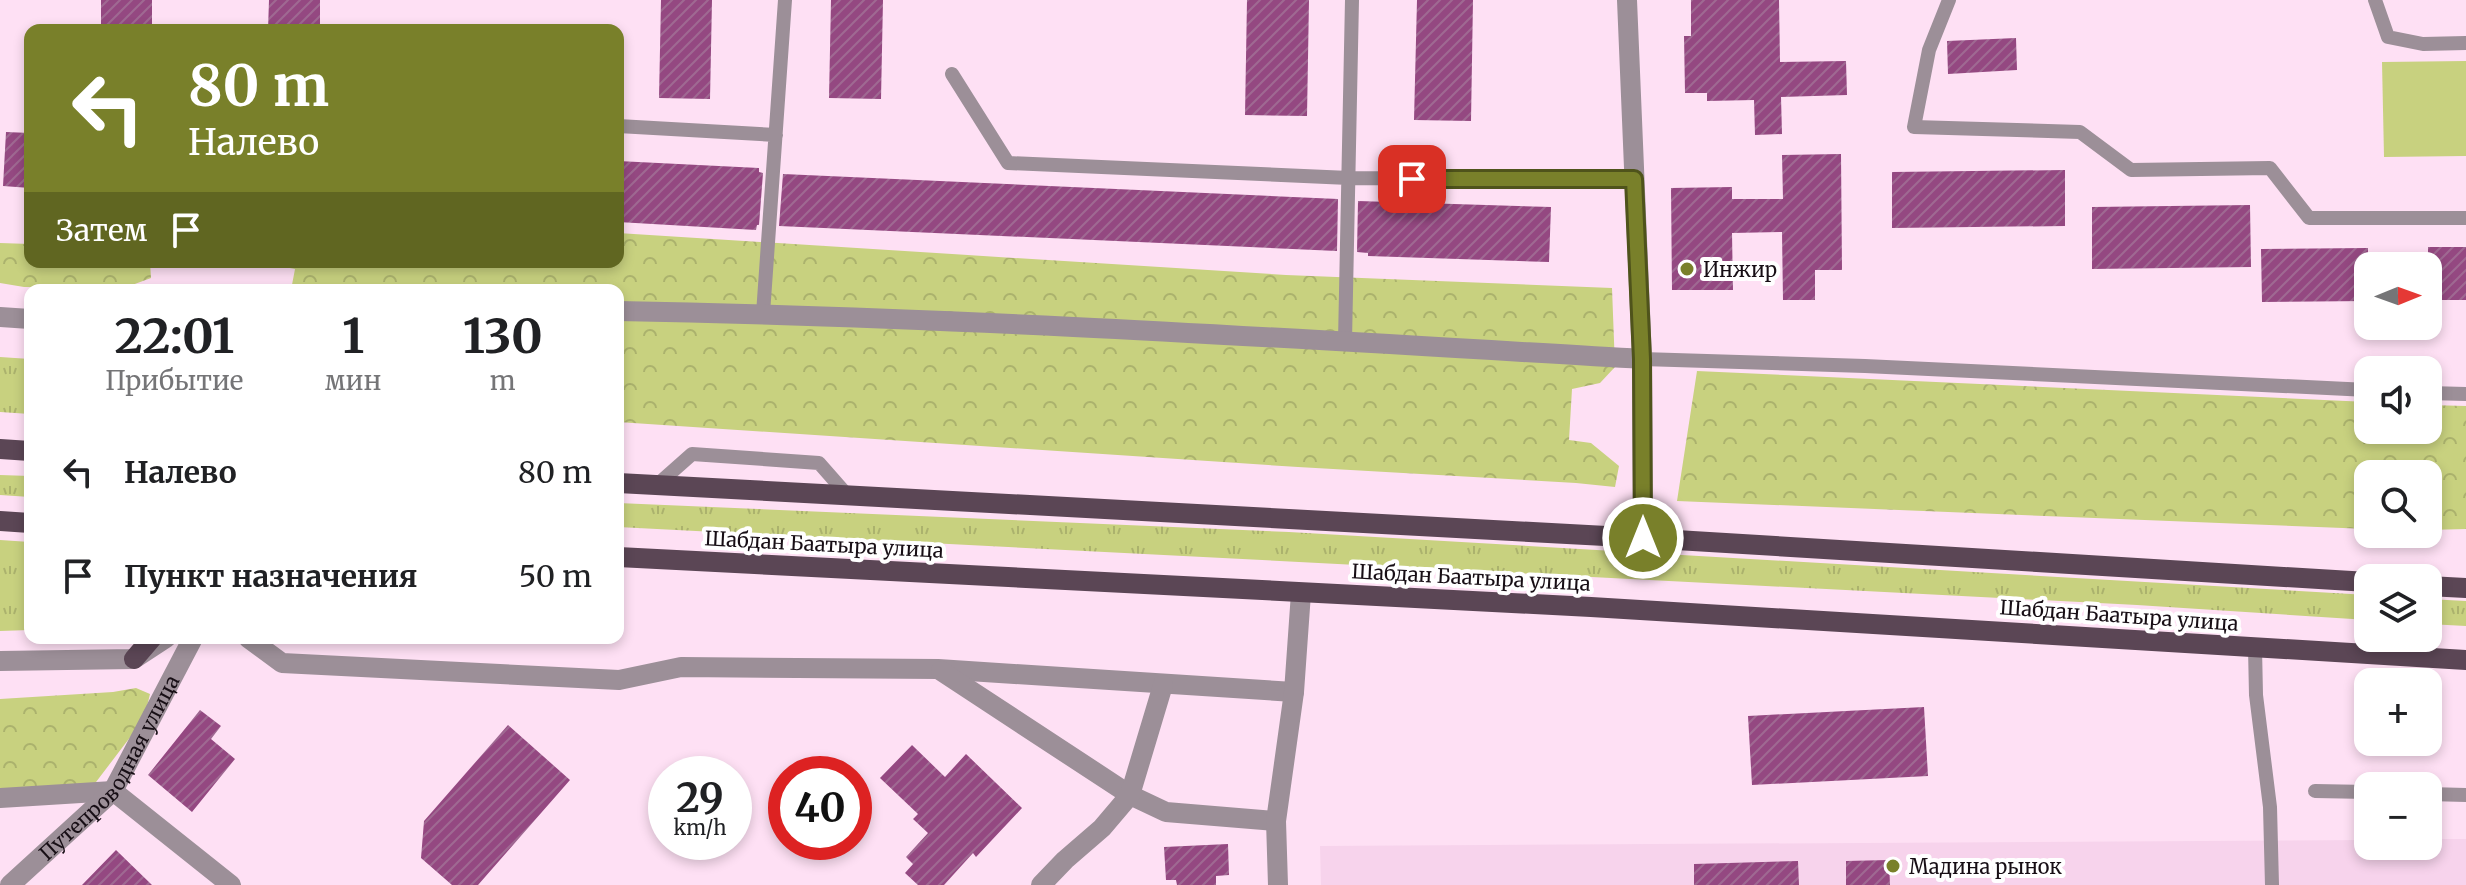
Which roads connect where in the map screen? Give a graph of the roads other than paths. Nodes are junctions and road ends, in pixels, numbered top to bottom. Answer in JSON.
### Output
{"nodes":[{"id":1,"x":785,"y":0,"type":"edge"},
{"id":2,"x":1352,"y":0,"type":"edge"},
{"id":3,"x":1627,"y":0,"type":"edge"},
{"id":4,"x":1949,"y":0,"type":"edge"},
{"id":5,"x":2375,"y":0,"type":"edge"},
{"id":6,"x":2466,"y":43,"type":"edge"},
{"id":7,"x":952,"y":74,"type":"dead end"},
{"id":8,"x":624,"y":126,"type":"edge"},
{"id":9,"x":776,"y":135,"type":"junction"},
{"id":10,"x":1349,"y":178,"type":"junction"},
{"id":11,"x":1634,"y":179,"type":"junction"},
{"id":12,"x":2466,"y":218,"type":"edge"},
{"id":13,"x":624,"y":311,"type":"edge"},
{"id":14,"x":763,"y":314,"type":"junction"},
{"id":15,"x":0,"y":317,"type":"edge"},
{"id":16,"x":24,"y":319,"type":"edge"},
{"id":17,"x":1345,"y":341,"type":"junction"},
{"id":18,"x":1642,"y":359,"type":"junction"},
{"id":19,"x":2354,"y":389,"type":"edge"},
{"id":20,"x":2442,"y":393,"type":"edge"},
{"id":21,"x":2466,"y":394,"type":"edge"},
{"id":22,"x":0,"y":449,"type":"edge"},
{"id":23,"x":24,"y":451,"type":"edge"},
{"id":24,"x":624,"y":483,"type":"edge"},
{"id":25,"x":657,"y":485,"type":"junction"},
{"id":26,"x":848,"y":496,"type":"junction"},
{"id":27,"x":0,"y":521,"type":"edge"},
{"id":28,"x":24,"y":523,"type":"edge"},
{"id":29,"x":1643,"y":538,"type":"junction"},
{"id":30,"x":624,"y":557,"type":"edge"},
{"id":31,"x":2354,"y":581,"type":"edge"},
{"id":32,"x":2442,"y":587,"type":"edge"},
{"id":33,"x":2466,"y":588,"type":"edge"},
{"id":34,"x":1301,"y":593,"type":"junction"},
{"id":35,"x":147,"y":644,"type":"edge"},
{"id":36,"x":157,"y":644,"type":"edge"},
{"id":37,"x":190,"y":644,"type":"edge"},
{"id":38,"x":256,"y":644,"type":"edge"},
{"id":39,"x":2255,"y":648,"type":"junction"},
{"id":40,"x":134,"y":659,"type":"junction"},
{"id":41,"x":2466,"y":660,"type":"edge"},
{"id":42,"x":0,"y":661,"type":"edge"},
{"id":43,"x":938,"y":669,"type":"junction"},
{"id":44,"x":1163,"y":685,"type":"junction"},
{"id":45,"x":1294,"y":692,"type":"junction"},
{"id":46,"x":113,"y":791,"type":"junction"},
{"id":47,"x":2315,"y":791,"type":"dead end"},
{"id":48,"x":2354,"y":792,"type":"edge"},
{"id":49,"x":2442,"y":794,"type":"edge"},
{"id":50,"x":1130,"y":795,"type":"junction"},
{"id":51,"x":2466,"y":795,"type":"edge"},
{"id":52,"x":0,"y":798,"type":"edge"},
{"id":53,"x":1276,"y":821,"type":"junction"},
{"id":54,"x":10,"y":885,"type":"edge"},
{"id":55,"x":231,"y":885,"type":"edge"},
{"id":56,"x":1041,"y":885,"type":"edge"},
{"id":57,"x":1278,"y":885,"type":"edge"},
{"id":58,"x":2272,"y":885,"type":"edge"}],
"edges":[{"from":1,"to":9,"type":"lane"},
{"from":2,"to":10,"type":"lane"},
{"from":3,"to":11,"type":"street"},
{"from":4,"to":12,"type":"lane"},
{"from":5,"to":6,"type":"lane"},
{"from":7,"to":10,"type":"lane"},
{"from":8,"to":9,"type":"lane"},
{"from":9,"to":14,"type":"lane"},
{"from":10,"to":11,"type":"lane"},
{"from":10,"to":17,"type":"lane"},
{"from":11,"to":18,"type":"street"},
{"from":13,"to":14,"type":"street"},
{"from":14,"to":17,"type":"street"},
{"from":15,"to":16,"type":"street"},
{"from":17,"to":18,"type":"street"},
{"from":18,"to":19,"type":"lane"},
{"from":18,"to":29,"type":"street"},
{"from":20,"to":21,"type":"lane"},
{"from":22,"to":23,"type":"main road"},
{"from":24,"to":25,"type":"main road"},
{"from":25,"to":26,"type":"main road"},
{"from":25,"to":26,"type":"lane"},
{"from":26,"to":29,"type":"main road"},
{"from":27,"to":28,"type":"main road"},
{"from":29,"to":31,"type":"main road"},
{"from":30,"to":34,"type":"main road","name":"Шабдан Баатыра улица"},
{"from":32,"to":33,"type":"main road"},
{"from":34,"to":39,"type":"main road","name":"Шабдан Баатыра улица"},
{"from":34,"to":45,"type":"street"},
{"from":35,"to":40,"type":"main road"},
{"from":36,"to":40,"type":"street"},
{"from":37,"to":46,"type":"street","name":"Путепроводная улица"},
{"from":38,"to":43,"type":"street"},
{"from":39,"to":41,"type":"main road","name":"Шабдан Баатыра улица"},
{"from":39,"to":58,"type":"lane"},
{"from":40,"to":42,"type":"street"},
{"from":43,"to":44,"type":"street"},
{"from":43,"to":50,"type":"street"},
{"from":44,"to":45,"type":"street"},
{"from":44,"to":50,"type":"street"},
{"from":45,"to":53,"type":"street"},
{"from":46,"to":52,"type":"street"},
{"from":46,"to":54,"type":"street","name":"Путепроводная улица"},
{"from":46,"to":55,"type":"street"},
{"from":47,"to":48,"type":"lane"},
{"from":49,"to":51,"type":"lane"},
{"from":50,"to":53,"type":"street"},
{"from":50,"to":56,"type":"street"},
{"from":53,"to":57,"type":"street"}]}
